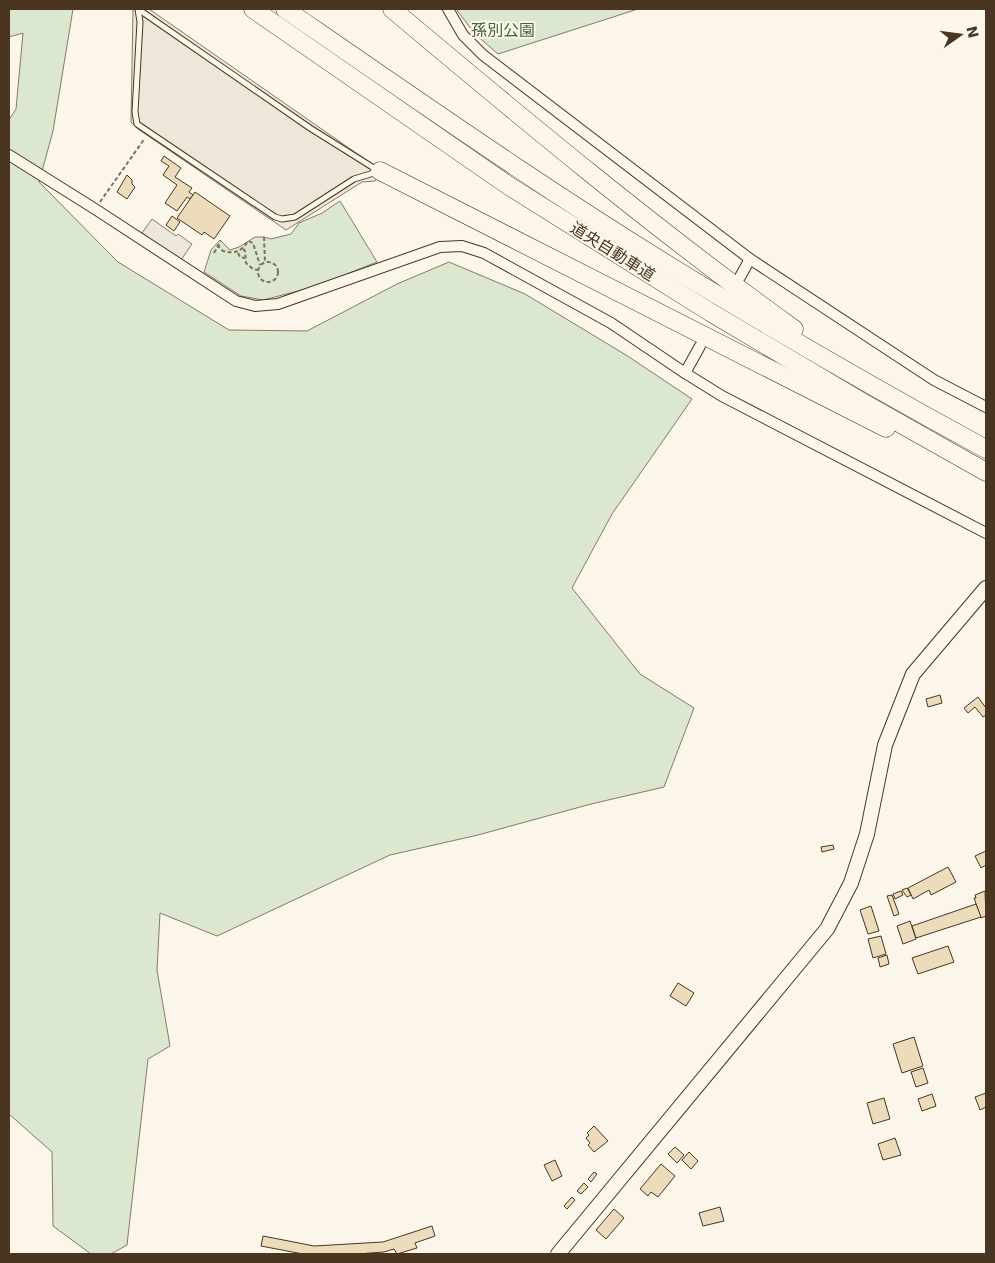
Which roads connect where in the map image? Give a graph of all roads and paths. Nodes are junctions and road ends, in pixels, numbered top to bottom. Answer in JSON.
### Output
{"nodes":[{"id":1,"x":138,"y":9,"type":"edge"},
{"id":2,"x":253,"y":9,"type":"edge"},
{"id":3,"x":285,"y":9,"type":"edge"},
{"id":4,"x":392,"y":9,"type":"edge"},
{"id":5,"x":448,"y":9,"type":"edge"},
{"id":6,"x":149,"y":132,"type":"junction"},
{"id":7,"x":9,"y":155,"type":"edge"},
{"id":8,"x":380,"y":171,"type":"junction"},
{"id":9,"x":95,"y":209,"type":"junction"},
{"id":10,"x":264,"y":237,"type":"dead end"},
{"id":11,"x":221,"y":241,"type":"dead end"},
{"id":12,"x":218,"y":245,"type":"junction"},
{"id":13,"x":242,"y":250,"type":"junction"},
{"id":14,"x":238,"y":251,"type":"junction"},
{"id":15,"x":214,"y":253,"type":"dead end"},
{"id":16,"x":245,"y":258,"type":"junction"},
{"id":17,"x":750,"y":259,"type":"junction"},
{"id":18,"x":265,"y":262,"type":"junction"},
{"id":19,"x":260,"y":265,"type":"junction"},
{"id":20,"x":258,"y":270,"type":"junction"},
{"id":21,"x":740,"y":277,"type":"dead end"},
{"id":22,"x":700,"y":346,"type":"dead end"},
{"id":23,"x":685,"y":373,"type":"junction"},
{"id":24,"x":881,"y":392,"type":"junction"},
{"id":25,"x":986,"y":406,"type":"edge"},
{"id":26,"x":986,"y":449,"type":"edge"},
{"id":27,"x":986,"y":473,"type":"edge"},
{"id":28,"x":986,"y":533,"type":"edge"},
{"id":29,"x":986,"y":588,"type":"edge"},
{"id":30,"x":558,"y":1254,"type":"edge"}],
"edges":[{"from":1,"to":6,"type":"lane"},
{"from":1,"to":8,"type":"lane"},
{"from":2,"to":27,"type":"highway","name":"道央自動車道"},
{"from":3,"to":24,"type":"highway","name":"道央自動車道"},
{"from":4,"to":24,"type":"highway"},
{"from":5,"to":17,"type":"street"},
{"from":6,"to":8,"type":"lane"},
{"from":6,"to":9,"type":"path"},
{"from":7,"to":9,"type":"street"},
{"from":8,"to":27,"type":"highway"},
{"from":9,"to":23,"type":"street"},
{"from":10,"to":18,"type":"path"},
{"from":11,"to":12,"type":"path"},
{"from":12,"to":14,"type":"path"},
{"from":12,"to":15,"type":"path"},
{"from":13,"to":14,"type":"path"},
{"from":13,"to":16,"type":"path"},
{"from":13,"to":19,"type":"path"},
{"from":14,"to":16,"type":"path"},
{"from":16,"to":20,"type":"path"},
{"from":17,"to":21,"type":"street"},
{"from":17,"to":25,"type":"street"},
{"from":18,"to":19,"type":"path"},
{"from":18,"to":20,"type":"path"},
{"from":19,"to":20,"type":"path"},
{"from":22,"to":23,"type":"street"},
{"from":23,"to":28,"type":"street"},
{"from":24,"to":26,"type":"highway","name":"道央自動車道"},
{"from":29,"to":30,"type":"street"}]}
